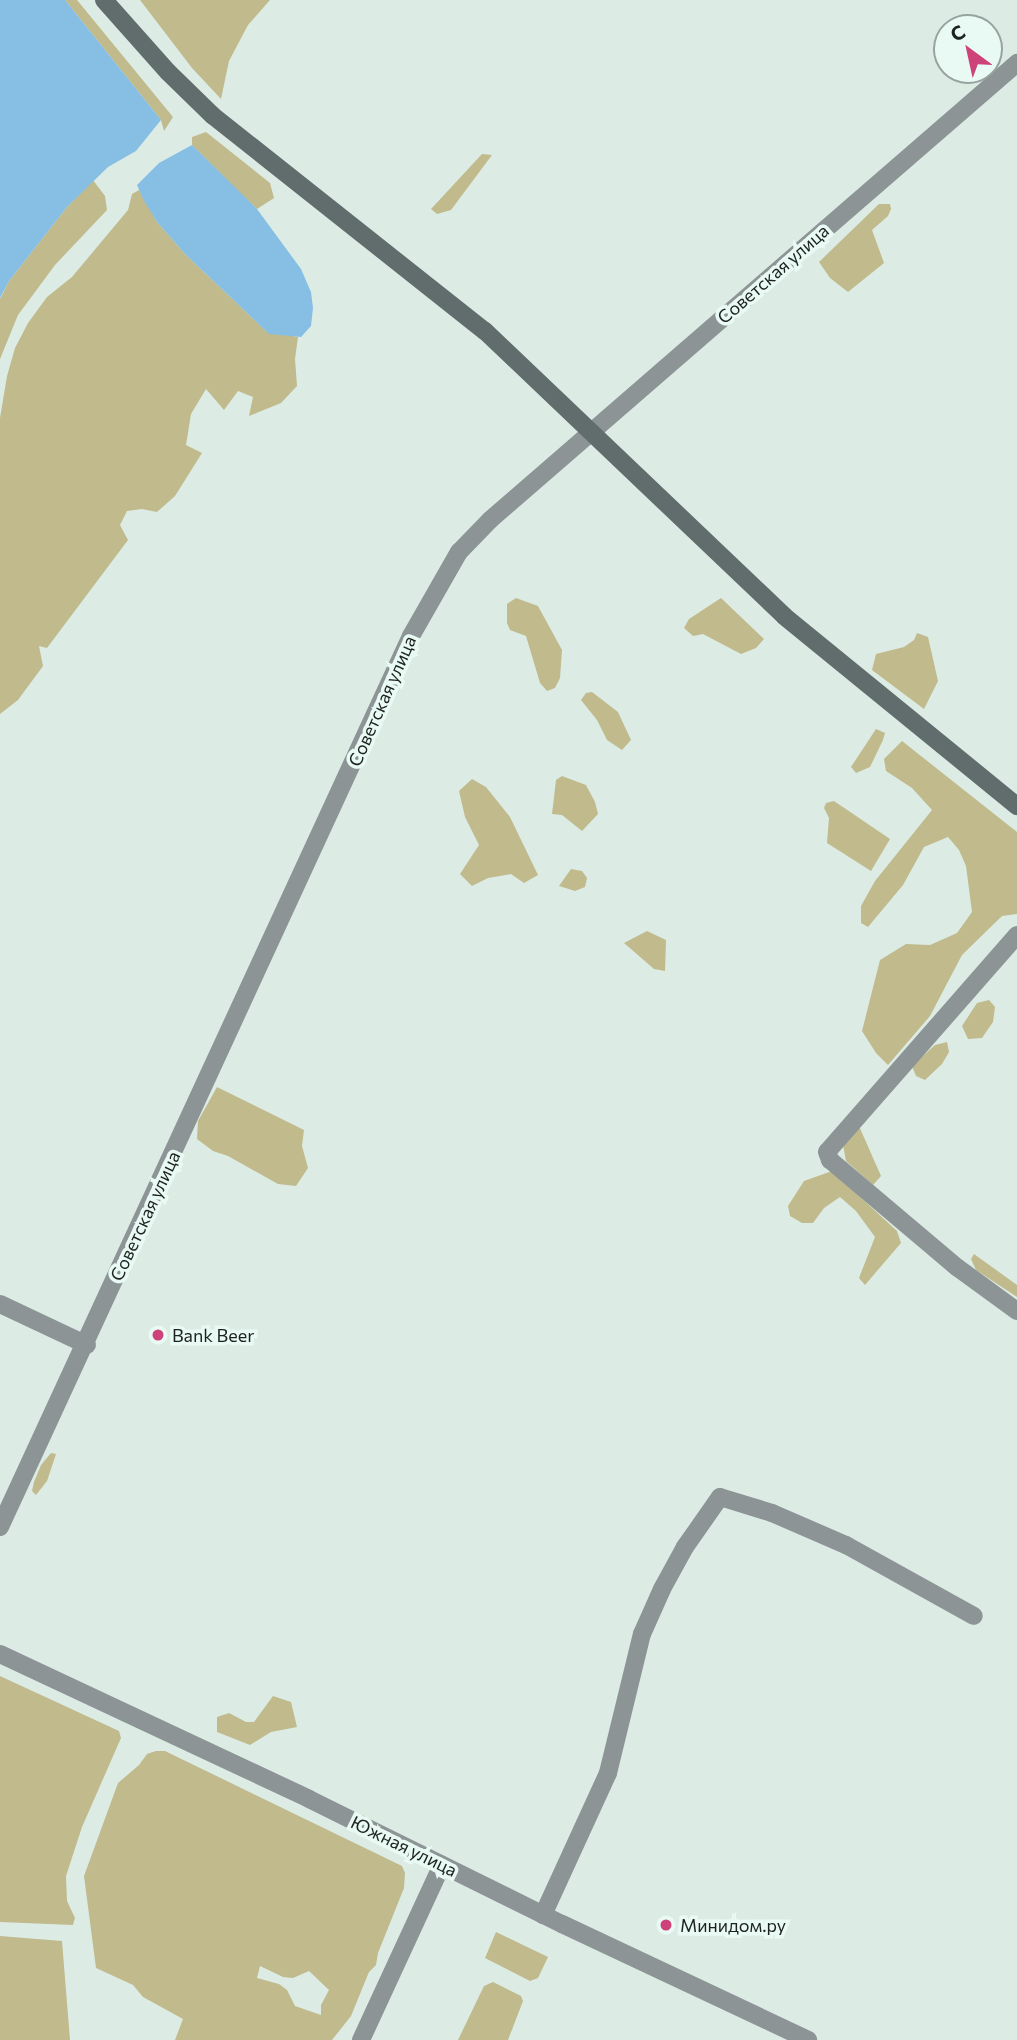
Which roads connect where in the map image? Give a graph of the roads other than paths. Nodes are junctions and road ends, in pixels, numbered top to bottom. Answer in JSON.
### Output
{"nodes":[{"id":1,"x":106,"y":3,"type":"edge"},
{"id":2,"x":1017,"y":64,"type":"edge"},
{"id":3,"x":593,"y":433,"type":"junction"},
{"id":4,"x":1017,"y":806,"type":"edge"},
{"id":5,"x":1017,"y":935,"type":"edge"},
{"id":6,"x":0,"y":1304,"type":"edge"},
{"id":7,"x":1017,"y":1311,"type":"edge"},
{"id":8,"x":87,"y":1345,"type":"junction"},
{"id":9,"x":0,"y":1527,"type":"edge"},
{"id":10,"x":974,"y":1616,"type":"dead end"},
{"id":11,"x":0,"y":1654,"type":"edge"},
{"id":12,"x":442,"y":1865,"type":"junction"},
{"id":13,"x":543,"y":1915,"type":"junction"},
{"id":14,"x":361,"y":2040,"type":"edge"},
{"id":15,"x":808,"y":2040,"type":"edge"}],
"edges":[{"from":1,"to":3,"type":"main road"},
{"from":2,"to":3,"type":"street","name":"Советская улица"},
{"from":3,"to":4,"type":"main road"},
{"from":3,"to":8,"type":"street","name":"Советская улица"},
{"from":5,"to":7,"type":"street"},
{"from":6,"to":8,"type":"street"},
{"from":8,"to":9,"type":"street","name":"Советская улица"},
{"from":10,"to":13,"type":"street"},
{"from":11,"to":12,"type":"street","name":"Южная улица"},
{"from":12,"to":13,"type":"street","name":"Южная улица"},
{"from":12,"to":14,"type":"street"},
{"from":13,"to":15,"type":"street","name":"Южная улица"}]}
